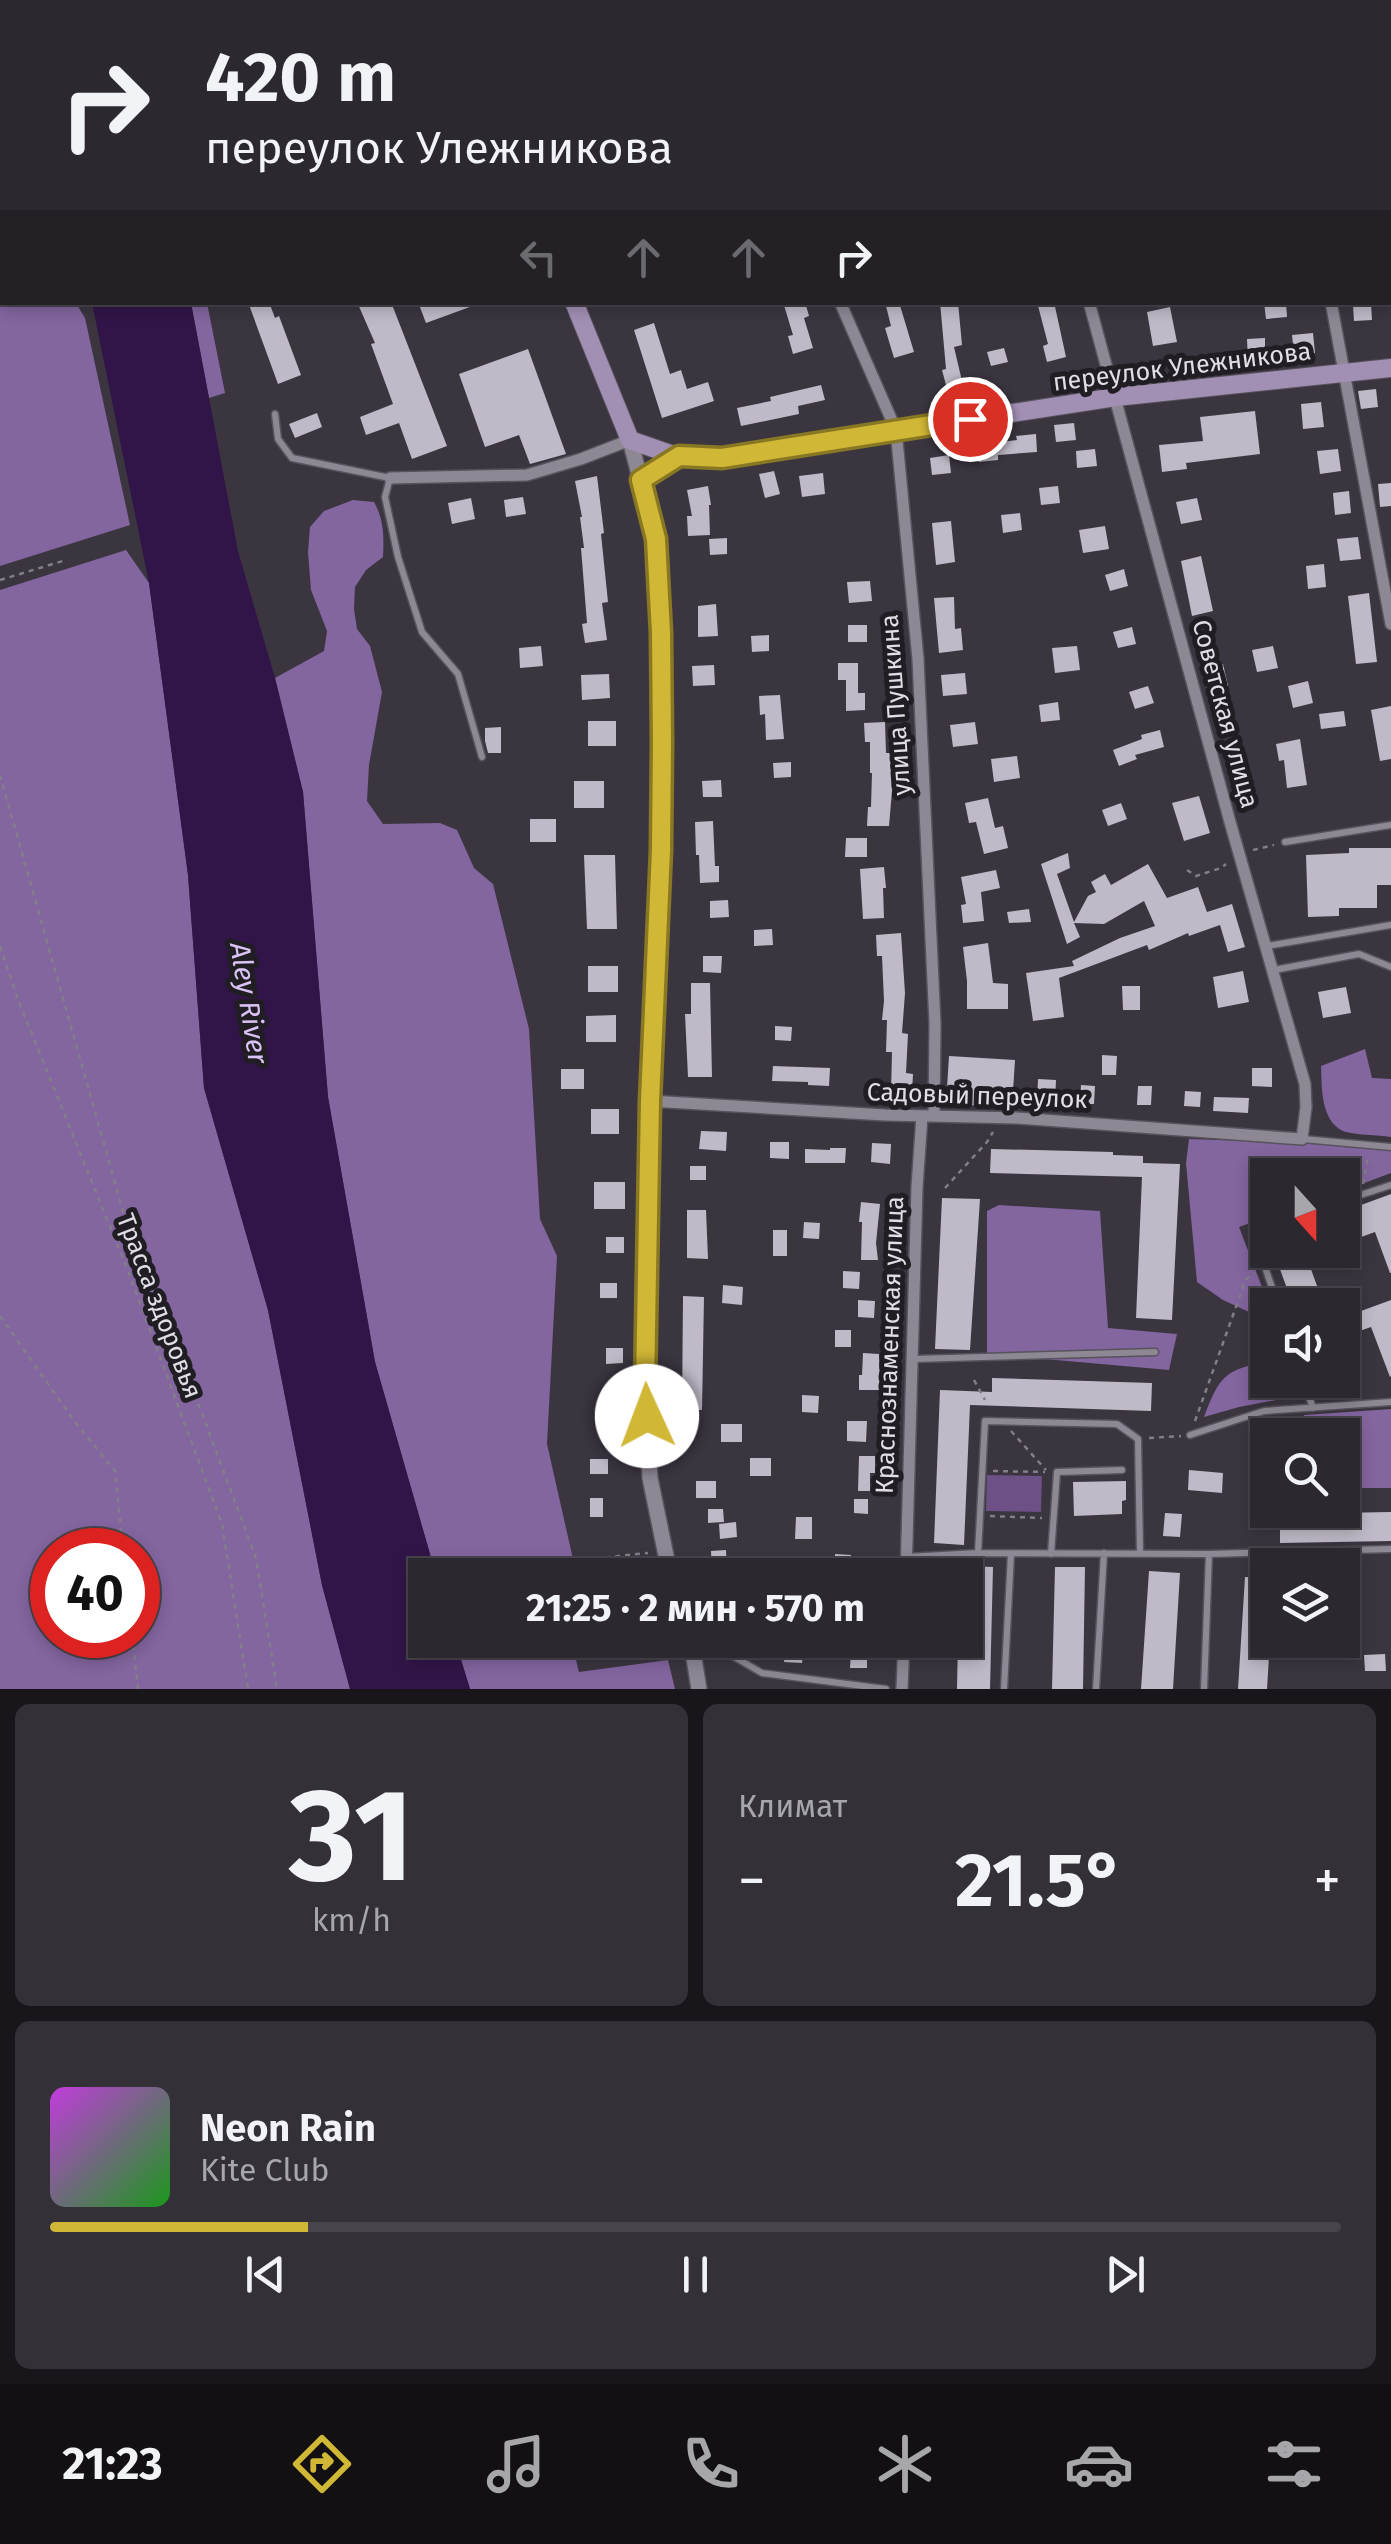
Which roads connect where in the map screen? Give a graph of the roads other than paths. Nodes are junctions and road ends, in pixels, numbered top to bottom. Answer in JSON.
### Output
{"nodes":[{"id":1,"x":575,"y":305,"type":"edge"},
{"id":2,"x":841,"y":305,"type":"edge"},
{"id":3,"x":1090,"y":305,"type":"edge"},
{"id":4,"x":1331,"y":305,"type":"edge"},
{"id":5,"x":1391,"y":368,"type":"edge"},
{"id":6,"x":1342,"y":374,"type":"junction"},
{"id":7,"x":1116,"y":397,"type":"junction"},
{"id":8,"x":274,"y":414,"type":"dead end"},
{"id":9,"x":896,"y":430,"type":"junction"},
{"id":10,"x":630,"y":440,"type":"junction"},
{"id":11,"x":679,"y":456,"type":"junction"},
{"id":12,"x":390,"y":478,"type":"junction"},
{"id":13,"x":641,"y":480,"type":"junction"},
{"id":14,"x":1391,"y":624,"type":"edge"},
{"id":15,"x":482,"y":757,"type":"dead end"},
{"id":16,"x":1391,"y":825,"type":"edge"},
{"id":17,"x":1285,"y":842,"type":"road end"},
{"id":18,"x":1391,"y":925,"type":"edge"},
{"id":19,"x":1266,"y":946,"type":"junction"},
{"id":20,"x":1391,"y":966,"type":"edge"},
{"id":21,"x":1274,"y":970,"type":"junction"},
{"id":22,"x":650,"y":1101,"type":"junction"},
{"id":23,"x":928,"y":1116,"type":"junction"},
{"id":24,"x":1302,"y":1139,"type":"junction"},
{"id":25,"x":1391,"y":1147,"type":"edge"},
{"id":26,"x":1391,"y":1186,"type":"edge"},
{"id":27,"x":1360,"y":1195,"type":"edge"},
{"id":28,"x":1155,"y":1352,"type":"dead end"},
{"id":29,"x":914,"y":1359,"type":"junction"},
{"id":30,"x":1309,"y":1398,"type":"edge"},
{"id":31,"x":1391,"y":1402,"type":"edge"},
{"id":32,"x":1313,"y":1408,"type":"junction"},
{"id":33,"x":1190,"y":1435,"type":"road end"},
{"id":34,"x":1122,"y":1470,"type":"dead end"},
{"id":35,"x":1391,"y":1548,"type":"edge"},
{"id":36,"x":978,"y":1553,"type":"junction"},
{"id":37,"x":1104,"y":1553,"type":"junction"},
{"id":38,"x":1140,"y":1553,"type":"junction"},
{"id":39,"x":1011,"y":1554,"type":"junction"},
{"id":40,"x":1051,"y":1554,"type":"junction"},
{"id":41,"x":1209,"y":1554,"type":"junction"},
{"id":42,"x":665,"y":1558,"type":"edge"},
{"id":43,"x":906,"y":1558,"type":"joint"},
{"id":44,"x":696,"y":1658,"type":"edge"},
{"id":45,"x":735,"y":1658,"type":"edge"},
{"id":46,"x":903,"y":1658,"type":"edge"},
{"id":47,"x":700,"y":1689,"type":"edge"},
{"id":48,"x":886,"y":1689,"type":"edge"},
{"id":49,"x":902,"y":1689,"type":"edge"},
{"id":50,"x":1004,"y":1689,"type":"edge"},
{"id":51,"x":1096,"y":1689,"type":"edge"},
{"id":52,"x":1204,"y":1689,"type":"edge"}],
"edges":[{"from":1,"to":10,"type":"main road"},
{"from":2,"to":9,"type":"street","name":"улица Пушкина"},
{"from":3,"to":7,"type":"street","name":"Советская улица"},
{"from":4,"to":6,"type":"street"},
{"from":5,"to":6,"type":"main road","name":"переулок Улежникова"},
{"from":6,"to":7,"type":"main road","name":"переулок Улежникова"},
{"from":6,"to":14,"type":"street"},
{"from":7,"to":9,"type":"main road","name":"переулок Улежникова"},
{"from":7,"to":19,"type":"street","name":"Советская улица"},
{"from":8,"to":12,"type":"lane"},
{"from":9,"to":11,"type":"main road","name":"переулок Улежникова"},
{"from":9,"to":23,"type":"street","name":"улица Пушкина"},
{"from":10,"to":11,"type":"main road","name":"переулок Улежникова"},
{"from":10,"to":12,"type":"street"},
{"from":10,"to":13,"type":"street"},
{"from":11,"to":13,"type":"street"},
{"from":12,"to":15,"type":"lane"},
{"from":13,"to":22,"type":"street"},
{"from":16,"to":17,"type":"lane"},
{"from":18,"to":19,"type":"lane"},
{"from":19,"to":21,"type":"street","name":"Советская улица"},
{"from":20,"to":21,"type":"lane"},
{"from":21,"to":24,"type":"street","name":"Советская улица"},
{"from":22,"to":23,"type":"street","name":"Садовый переулок"},
{"from":22,"to":42,"type":"street"},
{"from":23,"to":24,"type":"street","name":"Садовый переулок"},
{"from":23,"to":29,"type":"street","name":"Краснознаменская улица"},
{"from":24,"to":25,"type":"lane"},
{"from":26,"to":27,"type":"lane"},
{"from":28,"to":29,"type":"lane"},
{"from":29,"to":43,"type":"street","name":"Краснознаменская улица"},
{"from":30,"to":32,"type":"lane"},
{"from":31,"to":32,"type":"lane"},
{"from":32,"to":33,"type":"lane"},
{"from":34,"to":40,"type":"lane"},
{"from":35,"to":41,"type":"lane"},
{"from":36,"to":38,"type":"lane"},
{"from":36,"to":39,"type":"lane"},
{"from":36,"to":43,"type":"lane"},
{"from":37,"to":38,"type":"lane"},
{"from":37,"to":40,"type":"lane"},
{"from":37,"to":51,"type":"lane"},
{"from":38,"to":41,"type":"lane"},
{"from":39,"to":40,"type":"lane"},
{"from":39,"to":50,"type":"lane"},
{"from":41,"to":52,"type":"lane"},
{"from":44,"to":47,"type":"street"},
{"from":45,"to":48,"type":"lane"},
{"from":46,"to":49,"type":"street"}]}
